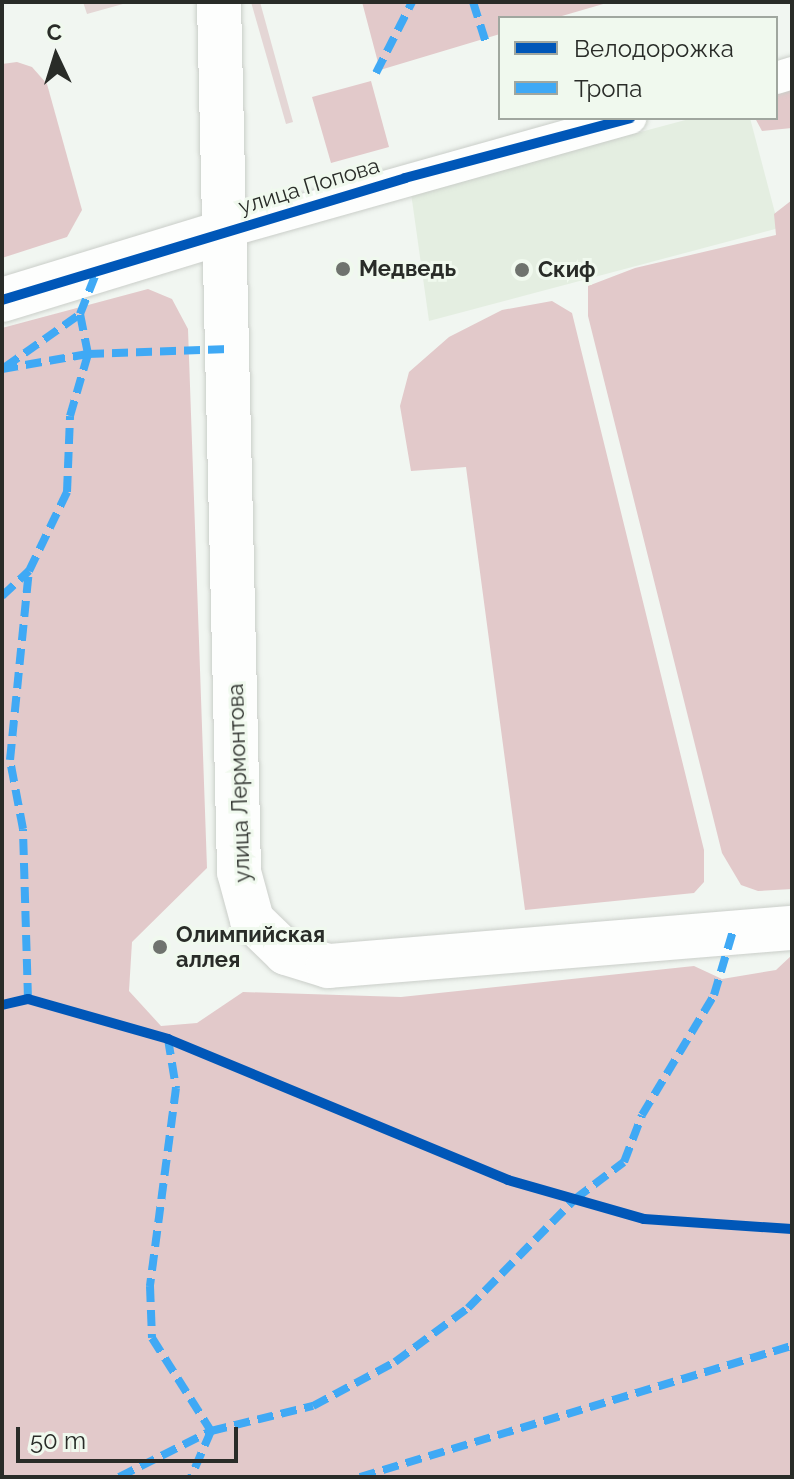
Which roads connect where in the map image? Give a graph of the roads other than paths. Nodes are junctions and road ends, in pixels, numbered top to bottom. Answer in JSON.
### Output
{"nodes":[{"id":1,"x":219,"y":2,"type":"edge"},
{"id":2,"x":623,"y":120,"type":"edge"},
{"id":3,"x":228,"y":231,"type":"junction"},
{"id":4,"x":2,"y":300,"type":"edge"},
{"id":5,"x":792,"y":928,"type":"edge"}],
"edges":[{"from":1,"to":3,"type":"main road","name":"улица Лермонтова"},
{"from":2,"to":3,"type":"street","name":"улица Попова"},
{"from":3,"to":4,"type":"main road","name":"улица Попова"},
{"from":3,"to":5,"type":"main road","name":"улица Лермонтова"}]}
